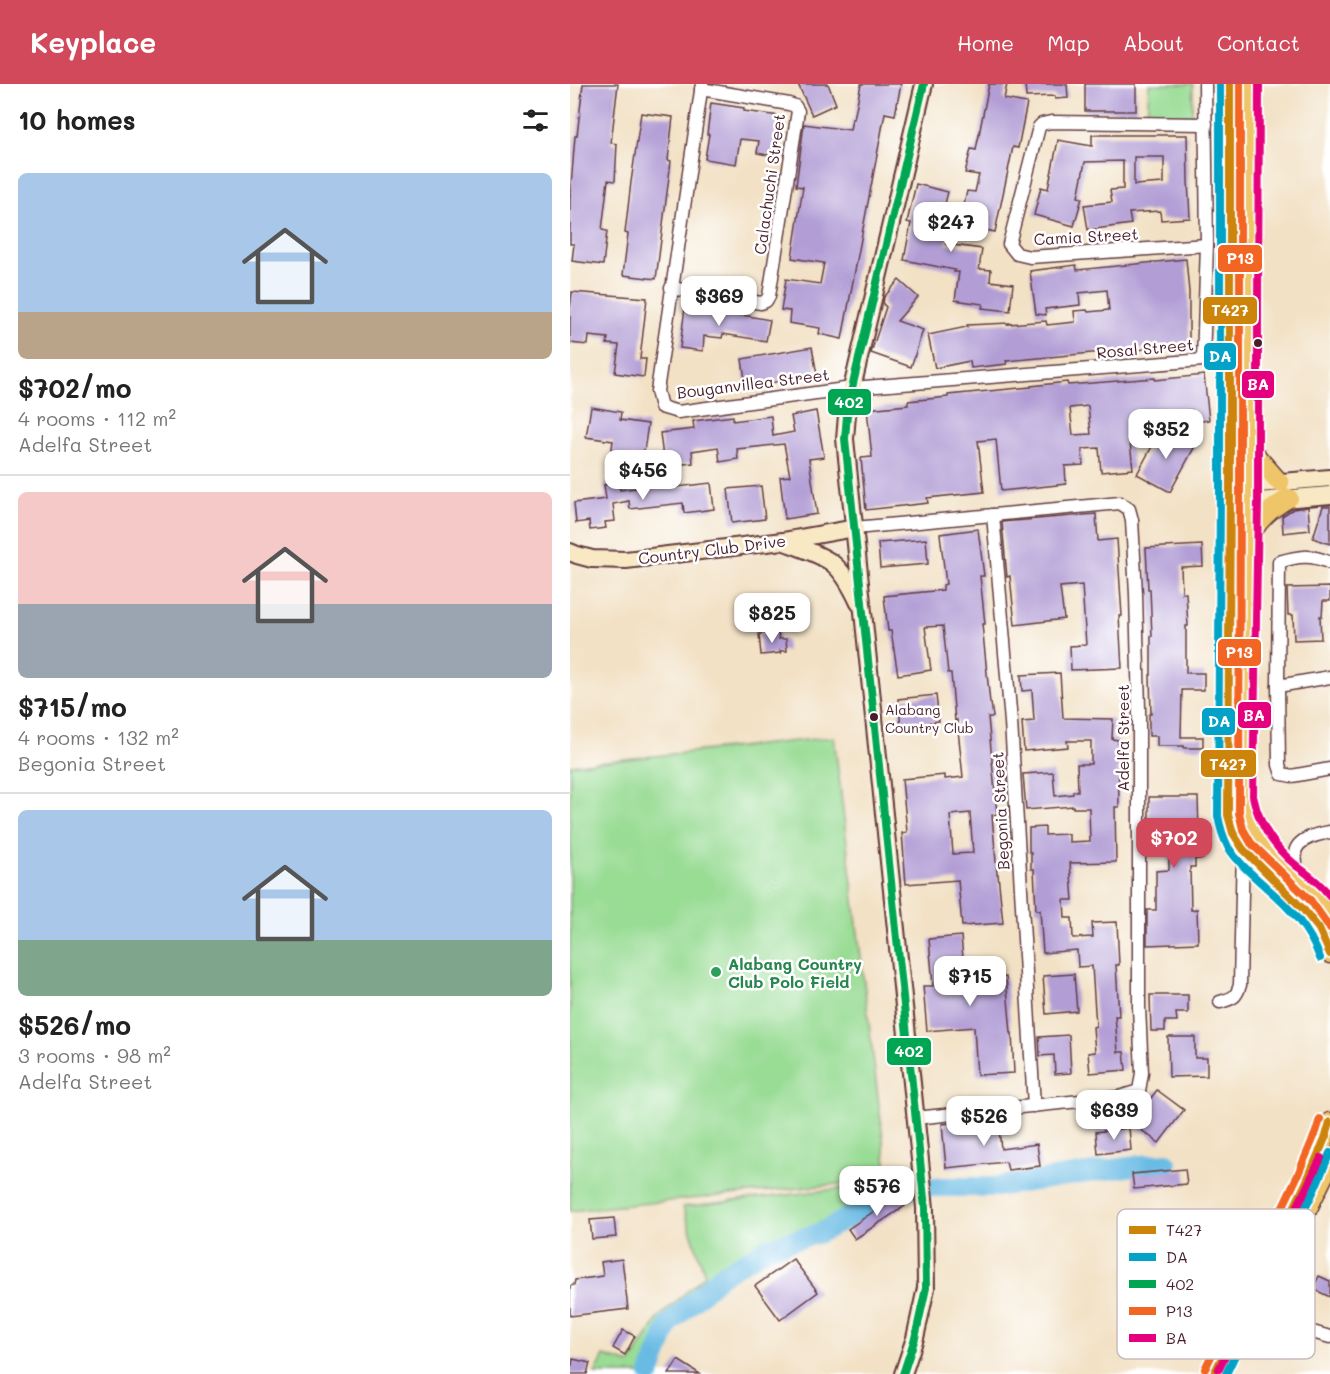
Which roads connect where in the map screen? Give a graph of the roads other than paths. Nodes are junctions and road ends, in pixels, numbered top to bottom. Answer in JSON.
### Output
{"nodes":[{"id":1,"x":924,"y":84,"type":"edge"},
{"id":2,"x":1205,"y":84,"type":"edge"},
{"id":3,"x":1230,"y":84,"type":"edge"},
{"id":4,"x":1249,"y":84,"type":"edge"},
{"id":5,"x":701,"y":86,"type":"edge"},
{"id":6,"x":1206,"y":124,"type":"junction"},
{"id":7,"x":1207,"y":245,"type":"junction"},
{"id":8,"x":671,"y":288,"type":"junction"},
{"id":9,"x":852,"y":388,"type":"junction"},
{"id":10,"x":1247,"y":438,"type":"junction"},
{"id":11,"x":1330,"y":478,"type":"edge"},
{"id":12,"x":1285,"y":490,"type":"junction"},
{"id":13,"x":1239,"y":494,"type":"junction"},
{"id":14,"x":1330,"y":495,"type":"edge"},
{"id":15,"x":993,"y":515,"type":"junction"},
{"id":16,"x":855,"y":528,"type":"junction"},
{"id":17,"x":783,"y":541,"type":"junction"},
{"id":18,"x":1247,"y":543,"type":"junction"},
{"id":19,"x":570,"y":552,"type":"edge"},
{"id":20,"x":1330,"y":563,"type":"edge"},
{"id":21,"x":863,"y":611,"type":"junction"},
{"id":22,"x":1330,"y":677,"type":"edge"},
{"id":23,"x":1278,"y":686,"type":"junction"},
{"id":24,"x":1330,"y":769,"type":"edge"},
{"id":25,"x":1235,"y":798,"type":"junction"},
{"id":26,"x":1248,"y":823,"type":"junction"},
{"id":27,"x":1330,"y":832,"type":"edge"},
{"id":28,"x":1233,"y":844,"type":"junction"},
{"id":29,"x":1283,"y":879,"type":"junction"},
{"id":30,"x":1330,"y":913,"type":"edge"},
{"id":31,"x":1330,"y":954,"type":"edge"},
{"id":32,"x":1220,"y":1002,"type":"dead end"},
{"id":33,"x":1034,"y":1106,"type":"junction"},
{"id":34,"x":915,"y":1118,"type":"junction"},
{"id":35,"x":1330,"y":1122,"type":"edge"},
{"id":36,"x":1330,"y":1163,"type":"edge"},
{"id":37,"x":1295,"y":1209,"type":"edge"},
{"id":38,"x":1306,"y":1209,"type":"edge"},
{"id":39,"x":1315,"y":1333,"type":"edge"},
{"id":40,"x":1330,"y":1337,"type":"edge"},
{"id":41,"x":1223,"y":1359,"type":"edge"},
{"id":42,"x":1234,"y":1359,"type":"edge"},
{"id":43,"x":903,"y":1374,"type":"edge"},
{"id":44,"x":1214,"y":1374,"type":"edge"},
{"id":45,"x":1228,"y":1374,"type":"edge"}],
"edges":[{"from":1,"to":9,"type":"street"},
{"from":2,"to":6,"type":"street","name":"Rosal Street"},
{"from":3,"to":13,"type":"main road"},
{"from":4,"to":10,"type":"main road"},
{"from":5,"to":8,"type":"street","name":"Bouganvillea Street"},
{"from":5,"to":8,"type":"street","name":"Calachuchi Street"},
{"from":6,"to":7,"type":"street","name":"Rosal Street"},
{"from":6,"to":7,"type":"street","name":"Camia Street"},
{"from":7,"to":9,"type":"street","name":"Rosal Street"},
{"from":8,"to":9,"type":"street","name":"Bouganvillea Street"},
{"from":9,"to":16,"type":"street"},
{"from":10,"to":12,"type":"main road"},
{"from":10,"to":13,"type":"main road"},
{"from":11,"to":12,"type":"street"},
{"from":12,"to":13,"type":"street"},
{"from":12,"to":14,"type":"street"},
{"from":12,"to":18,"type":"main road"},
{"from":13,"to":18,"type":"main road"},
{"from":13,"to":25,"type":"main road"},
{"from":15,"to":16,"type":"street","name":"Adelfa Street"},
{"from":15,"to":33,"type":"street","name":"Begonia Street"},
{"from":15,"to":33,"type":"street","name":"Adelfa Street"},
{"from":16,"to":17,"type":"street","name":"Country Club Drive"},
{"from":16,"to":21,"type":"street"},
{"from":17,"to":19,"type":"street","name":"Country Club Drive"},
{"from":17,"to":21,"type":"street"},
{"from":18,"to":25,"type":"main road"},
{"from":20,"to":23,"type":"street"},
{"from":21,"to":34,"type":"street"},
{"from":22,"to":23,"type":"street"},
{"from":23,"to":24,"type":"street"},
{"from":25,"to":26,"type":"main road"},
{"from":25,"to":28,"type":"main road"},
{"from":26,"to":28,"type":"street"},
{"from":26,"to":28,"type":"street"},
{"from":26,"to":29,"type":"main road"},
{"from":27,"to":29,"type":"street"},
{"from":28,"to":29,"type":"main road"},
{"from":28,"to":32,"type":"street"},
{"from":29,"to":30,"type":"main road"},
{"from":29,"to":31,"type":"main road"},
{"from":33,"to":34,"type":"street","name":"Adelfa Street"},
{"from":34,"to":43,"type":"street"},
{"from":35,"to":37,"type":"main road"},
{"from":36,"to":38,"type":"main road"},
{"from":39,"to":40,"type":"street"},
{"from":41,"to":44,"type":"main road"},
{"from":42,"to":45,"type":"main road"}]}
